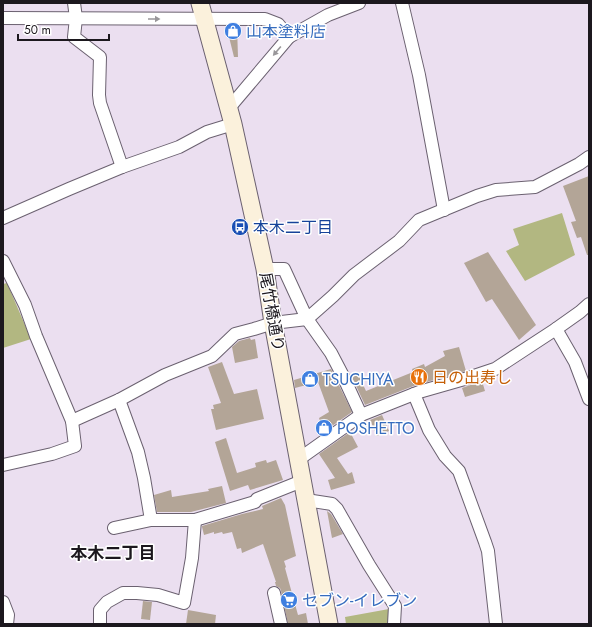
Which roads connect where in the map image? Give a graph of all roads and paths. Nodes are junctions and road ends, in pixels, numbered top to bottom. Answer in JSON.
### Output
{"nodes":[{"id":1,"x":74,"y":3,"type":"edge"},
{"id":2,"x":359,"y":3,"type":"edge"},
{"id":3,"x":402,"y":3,"type":"edge"},
{"id":4,"x":202,"y":11,"type":"edge"},
{"id":5,"x":3,"y":18,"type":"edge"},
{"id":6,"x":76,"y":18,"type":"junction"},
{"id":7,"x":289,"y":37,"type":"junction"},
{"id":8,"x":231,"y":116,"type":"junction"},
{"id":9,"x":589,"y":157,"type":"edge"},
{"id":10,"x":122,"y":166,"type":"junction"},
{"id":11,"x":444,"y":210,"type":"junction"},
{"id":12,"x":3,"y":218,"type":"edge"},
{"id":13,"x":3,"y":261,"type":"edge"},
{"id":14,"x":265,"y":269,"type":"junction"},
{"id":15,"x":589,"y":304,"type":"edge"},
{"id":16,"x":307,"y":319,"type":"junction"},
{"id":17,"x":273,"y":322,"type":"junction"},
{"id":18,"x":556,"y":329,"type":"junction"},
{"id":19,"x":414,"y":394,"type":"junction"},
{"id":20,"x":589,"y":397,"type":"edge"},
{"id":21,"x":119,"y":400,"type":"junction"},
{"id":22,"x":361,"y":415,"type":"junction"},
{"id":23,"x":72,"y":420,"type":"junction"},
{"id":24,"x":299,"y":458,"type":"junction"},
{"id":25,"x":3,"y":465,"type":"edge"},
{"id":26,"x":302,"y":480,"type":"junction"},
{"id":27,"x":306,"y":500,"type":"junction"},
{"id":28,"x":151,"y":520,"type":"junction"},
{"id":29,"x":195,"y":520,"type":"junction"},
{"id":30,"x":114,"y":528,"type":"dead end"},
{"id":31,"x":274,"y":593,"type":"dead end"},
{"id":32,"x":3,"y":602,"type":"edge"},
{"id":33,"x":8,"y":624,"type":"edge"},
{"id":34,"x":100,"y":624,"type":"edge"},
{"id":35,"x":282,"y":624,"type":"edge"},
{"id":36,"x":329,"y":624,"type":"edge"},
{"id":37,"x":394,"y":624,"type":"edge"},
{"id":38,"x":496,"y":624,"type":"edge"}],
"edges":[{"from":1,"to":6,"type":"street"},
{"from":2,"to":7,"type":"street"},
{"from":3,"to":11,"type":"street"},
{"from":6,"to":4,"type":"street","one_way":true},
{"from":4,"to":7,"type":"street"},
{"from":4,"to":8,"type":"main road","name":"尾竹橋通り"},
{"from":5,"to":6,"type":"street"},
{"from":6,"to":10,"type":"street"},
{"from":7,"to":8,"type":"street","one_way":true},
{"from":8,"to":10,"type":"street"},
{"from":8,"to":14,"type":"main road","name":"尾竹橋通り"},
{"from":9,"to":11,"type":"street"},
{"from":10,"to":12,"type":"street"},
{"from":11,"to":16,"type":"street"},
{"from":13,"to":23,"type":"street"},
{"from":14,"to":16,"type":"street"},
{"from":14,"to":17,"type":"main road","name":"尾竹橋通り"},
{"from":15,"to":18,"type":"street"},
{"from":16,"to":17,"type":"street"},
{"from":16,"to":22,"type":"street"},
{"from":17,"to":21,"type":"street"},
{"from":17,"to":24,"type":"main road","name":"尾竹橋通り"},
{"from":18,"to":19,"type":"street"},
{"from":18,"to":20,"type":"street"},
{"from":19,"to":22,"type":"street"},
{"from":19,"to":38,"type":"street"},
{"from":21,"to":23,"type":"street"},
{"from":21,"to":28,"type":"street"},
{"from":22,"to":24,"type":"street"},
{"from":23,"to":25,"type":"street"},
{"from":24,"to":26,"type":"main road","name":"尾竹橋通り"},
{"from":26,"to":27,"type":"main road","name":"尾竹橋通り"},
{"from":26,"to":29,"type":"street"},
{"from":27,"to":36,"type":"main road","name":"尾竹橋通り"},
{"from":27,"to":37,"type":"street"},
{"from":28,"to":29,"type":"street"},
{"from":28,"to":30,"type":"street"},
{"from":29,"to":34,"type":"street"},
{"from":31,"to":35,"type":"street"},
{"from":32,"to":33,"type":"street"}]}
